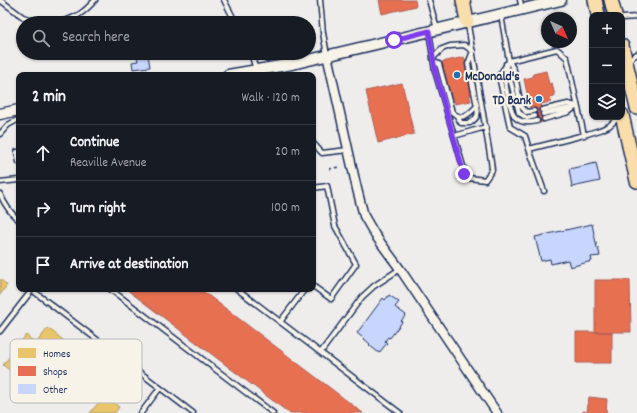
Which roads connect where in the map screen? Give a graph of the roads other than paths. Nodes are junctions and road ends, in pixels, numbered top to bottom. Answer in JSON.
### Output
{"nodes":[{"id":1,"x":0,"y":0,"type":"edge"},
{"id":2,"x":95,"y":0,"type":"edge"},
{"id":3,"x":224,"y":0,"type":"edge"},
{"id":4,"x":320,"y":0,"type":"edge"},
{"id":5,"x":429,"y":0,"type":"edge"},
{"id":6,"x":462,"y":0,"type":"edge"},
{"id":7,"x":561,"y":0,"type":"edge"},
{"id":8,"x":595,"y":0,"type":"edge"},
{"id":9,"x":611,"y":0,"type":"edge"},
{"id":10,"x":521,"y":5,"type":"edge"},
{"id":11,"x":597,"y":12,"type":"edge"},
{"id":12,"x":614,"y":12,"type":"edge"},
{"id":13,"x":501,"y":14,"type":"junction"},
{"id":14,"x":22,"y":16,"type":"edge"},
{"id":15,"x":78,"y":16,"type":"edge"},
{"id":16,"x":232,"y":16,"type":"edge"},
{"id":17,"x":637,"y":17,"type":"edge"},
{"id":18,"x":625,"y":18,"type":"edge"},
{"id":19,"x":467,"y":22,"type":"junction"},
{"id":20,"x":433,"y":30,"type":"junction"},
{"id":21,"x":623,"y":48,"type":"edge"},
{"id":22,"x":473,"y":51,"type":"junction"},
{"id":23,"x":637,"y":54,"type":"edge"},
{"id":24,"x":327,"y":56,"type":"junction"},
{"id":25,"x":316,"y":59,"type":"edge"},
{"id":26,"x":253,"y":60,"type":"edge"},
{"id":27,"x":310,"y":60,"type":"edge"},
{"id":28,"x":434,"y":60,"type":"junction"},
{"id":29,"x":626,"y":61,"type":"junction"},
{"id":30,"x":508,"y":62,"type":"junction"},
{"id":31,"x":256,"y":70,"type":"junction"},
{"id":32,"x":503,"y":70,"type":"junction"},
{"id":33,"x":245,"y":72,"type":"edge"},
{"id":34,"x":477,"y":106,"type":"junction"},
{"id":35,"x":577,"y":106,"type":"junction"},
{"id":36,"x":637,"y":108,"type":"edge"},
{"id":37,"x":16,"y":111,"type":"edge"},
{"id":38,"x":543,"y":112,"type":"dead end"},
{"id":39,"x":535,"y":113,"type":"dead end"},
{"id":40,"x":0,"y":114,"type":"edge"},
{"id":41,"x":457,"y":116,"type":"junction"},
{"id":42,"x":544,"y":119,"type":"dead end"},
{"id":43,"x":616,"y":120,"type":"edge"},
{"id":44,"x":623,"y":120,"type":"edge"},
{"id":45,"x":16,"y":121,"type":"edge"},
{"id":46,"x":537,"y":121,"type":"dead end"},
{"id":47,"x":486,"y":127,"type":"junction"},
{"id":48,"x":0,"y":134,"type":"edge"},
{"id":49,"x":584,"y":134,"type":"junction"},
{"id":50,"x":454,"y":136,"type":"junction"},
{"id":51,"x":316,"y":146,"type":"edge"},
{"id":52,"x":529,"y":149,"type":"junction"},
{"id":53,"x":348,"y":150,"type":"junction"},
{"id":54,"x":636,"y":178,"type":"edge"},
{"id":55,"x":16,"y":180,"type":"edge"},
{"id":56,"x":0,"y":182,"type":"edge"},
{"id":57,"x":316,"y":188,"type":"edge"},
{"id":58,"x":544,"y":191,"type":"dead end"},
{"id":59,"x":0,"y":194,"type":"edge"},
{"id":60,"x":16,"y":218,"type":"edge"},
{"id":61,"x":400,"y":269,"type":"junction"},
{"id":62,"x":316,"y":288,"type":"edge"},
{"id":63,"x":30,"y":292,"type":"edge"},
{"id":64,"x":35,"y":292,"type":"edge"},
{"id":65,"x":114,"y":292,"type":"edge"},
{"id":66,"x":241,"y":292,"type":"edge"},
{"id":67,"x":303,"y":292,"type":"edge"},
{"id":68,"x":280,"y":322,"type":"junction"},
{"id":69,"x":0,"y":331,"type":"edge"},
{"id":70,"x":96,"y":339,"type":"edge"},
{"id":71,"x":321,"y":352,"type":"junction"},
{"id":72,"x":142,"y":374,"type":"edge"},
{"id":73,"x":160,"y":388,"type":"junction"},
{"id":74,"x":141,"y":413,"type":"edge"},
{"id":75,"x":193,"y":413,"type":"edge"},
{"id":76,"x":273,"y":413,"type":"edge"},
{"id":77,"x":400,"y":413,"type":"edge"},
{"id":78,"x":497,"y":413,"type":"edge"}],
"edges":[{"from":1,"to":14,"type":"lane"},
{"from":2,"to":15,"type":"lane"},
{"from":3,"to":16,"type":"lane"},
{"from":4,"to":24,"type":"lane"},
{"from":5,"to":20,"type":"lane"},
{"from":6,"to":19,"type":"highway"},
{"from":7,"to":10,"type":"street"},
{"from":8,"to":11,"type":"highway"},
{"from":9,"to":12,"type":"highway"},
{"from":10,"to":13,"type":"street"},
{"from":13,"to":19,"type":"street"},
{"from":13,"to":30,"type":"lane"},
{"from":17,"to":18,"type":"lane"},
{"from":19,"to":20,"type":"street"},
{"from":19,"to":22,"type":"lane"},
{"from":20,"to":24,"type":"street"},
{"from":20,"to":28,"type":"lane"},
{"from":21,"to":29,"type":"highway"},
{"from":22,"to":28,"type":"lane"},
{"from":22,"to":34,"type":"lane"},
{"from":22,"to":47,"type":"lane"},
{"from":23,"to":29,"type":"lane"},
{"from":24,"to":25,"type":"street"},
{"from":24,"to":53,"type":"street"},
{"from":26,"to":31,"type":"lane"},
{"from":27,"to":31,"type":"street"},
{"from":28,"to":41,"type":"lane"},
{"from":28,"to":50,"type":"lane"},
{"from":29,"to":36,"type":"highway"},
{"from":30,"to":32,"type":"lane"},
{"from":30,"to":35,"type":"lane"},
{"from":30,"to":39,"type":"lane"},
{"from":31,"to":33,"type":"street"},
{"from":32,"to":46,"type":"lane"},
{"from":32,"to":52,"type":"lane"},
{"from":34,"to":41,"type":"lane"},
{"from":34,"to":41,"type":"lane"},
{"from":35,"to":38,"type":"lane"},
{"from":35,"to":42,"type":"lane"},
{"from":35,"to":49,"type":"lane"},
{"from":37,"to":40,"type":"street"},
{"from":43,"to":49,"type":"lane"},
{"from":44,"to":54,"type":"highway"},
{"from":45,"to":48,"type":"lane"},
{"from":47,"to":50,"type":"lane"},
{"from":47,"to":50,"type":"lane"},
{"from":49,"to":52,"type":"lane"},
{"from":51,"to":53,"type":"lane"},
{"from":52,"to":58,"type":"lane"},
{"from":53,"to":61,"type":"street"},
{"from":55,"to":56,"type":"lane"},
{"from":57,"to":62,"type":"lane"},
{"from":59,"to":60,"type":"lane"},
{"from":61,"to":71,"type":"lane"},
{"from":61,"to":78,"type":"street"},
{"from":63,"to":69,"type":"lane"},
{"from":64,"to":70,"type":"lane"},
{"from":65,"to":76,"type":"lane"},
{"from":66,"to":68,"type":"lane"},
{"from":67,"to":68,"type":"lane"},
{"from":68,"to":71,"type":"lane"},
{"from":71,"to":77,"type":"lane"},
{"from":72,"to":73,"type":"lane"},
{"from":73,"to":74,"type":"lane"},
{"from":73,"to":75,"type":"lane"}]}
